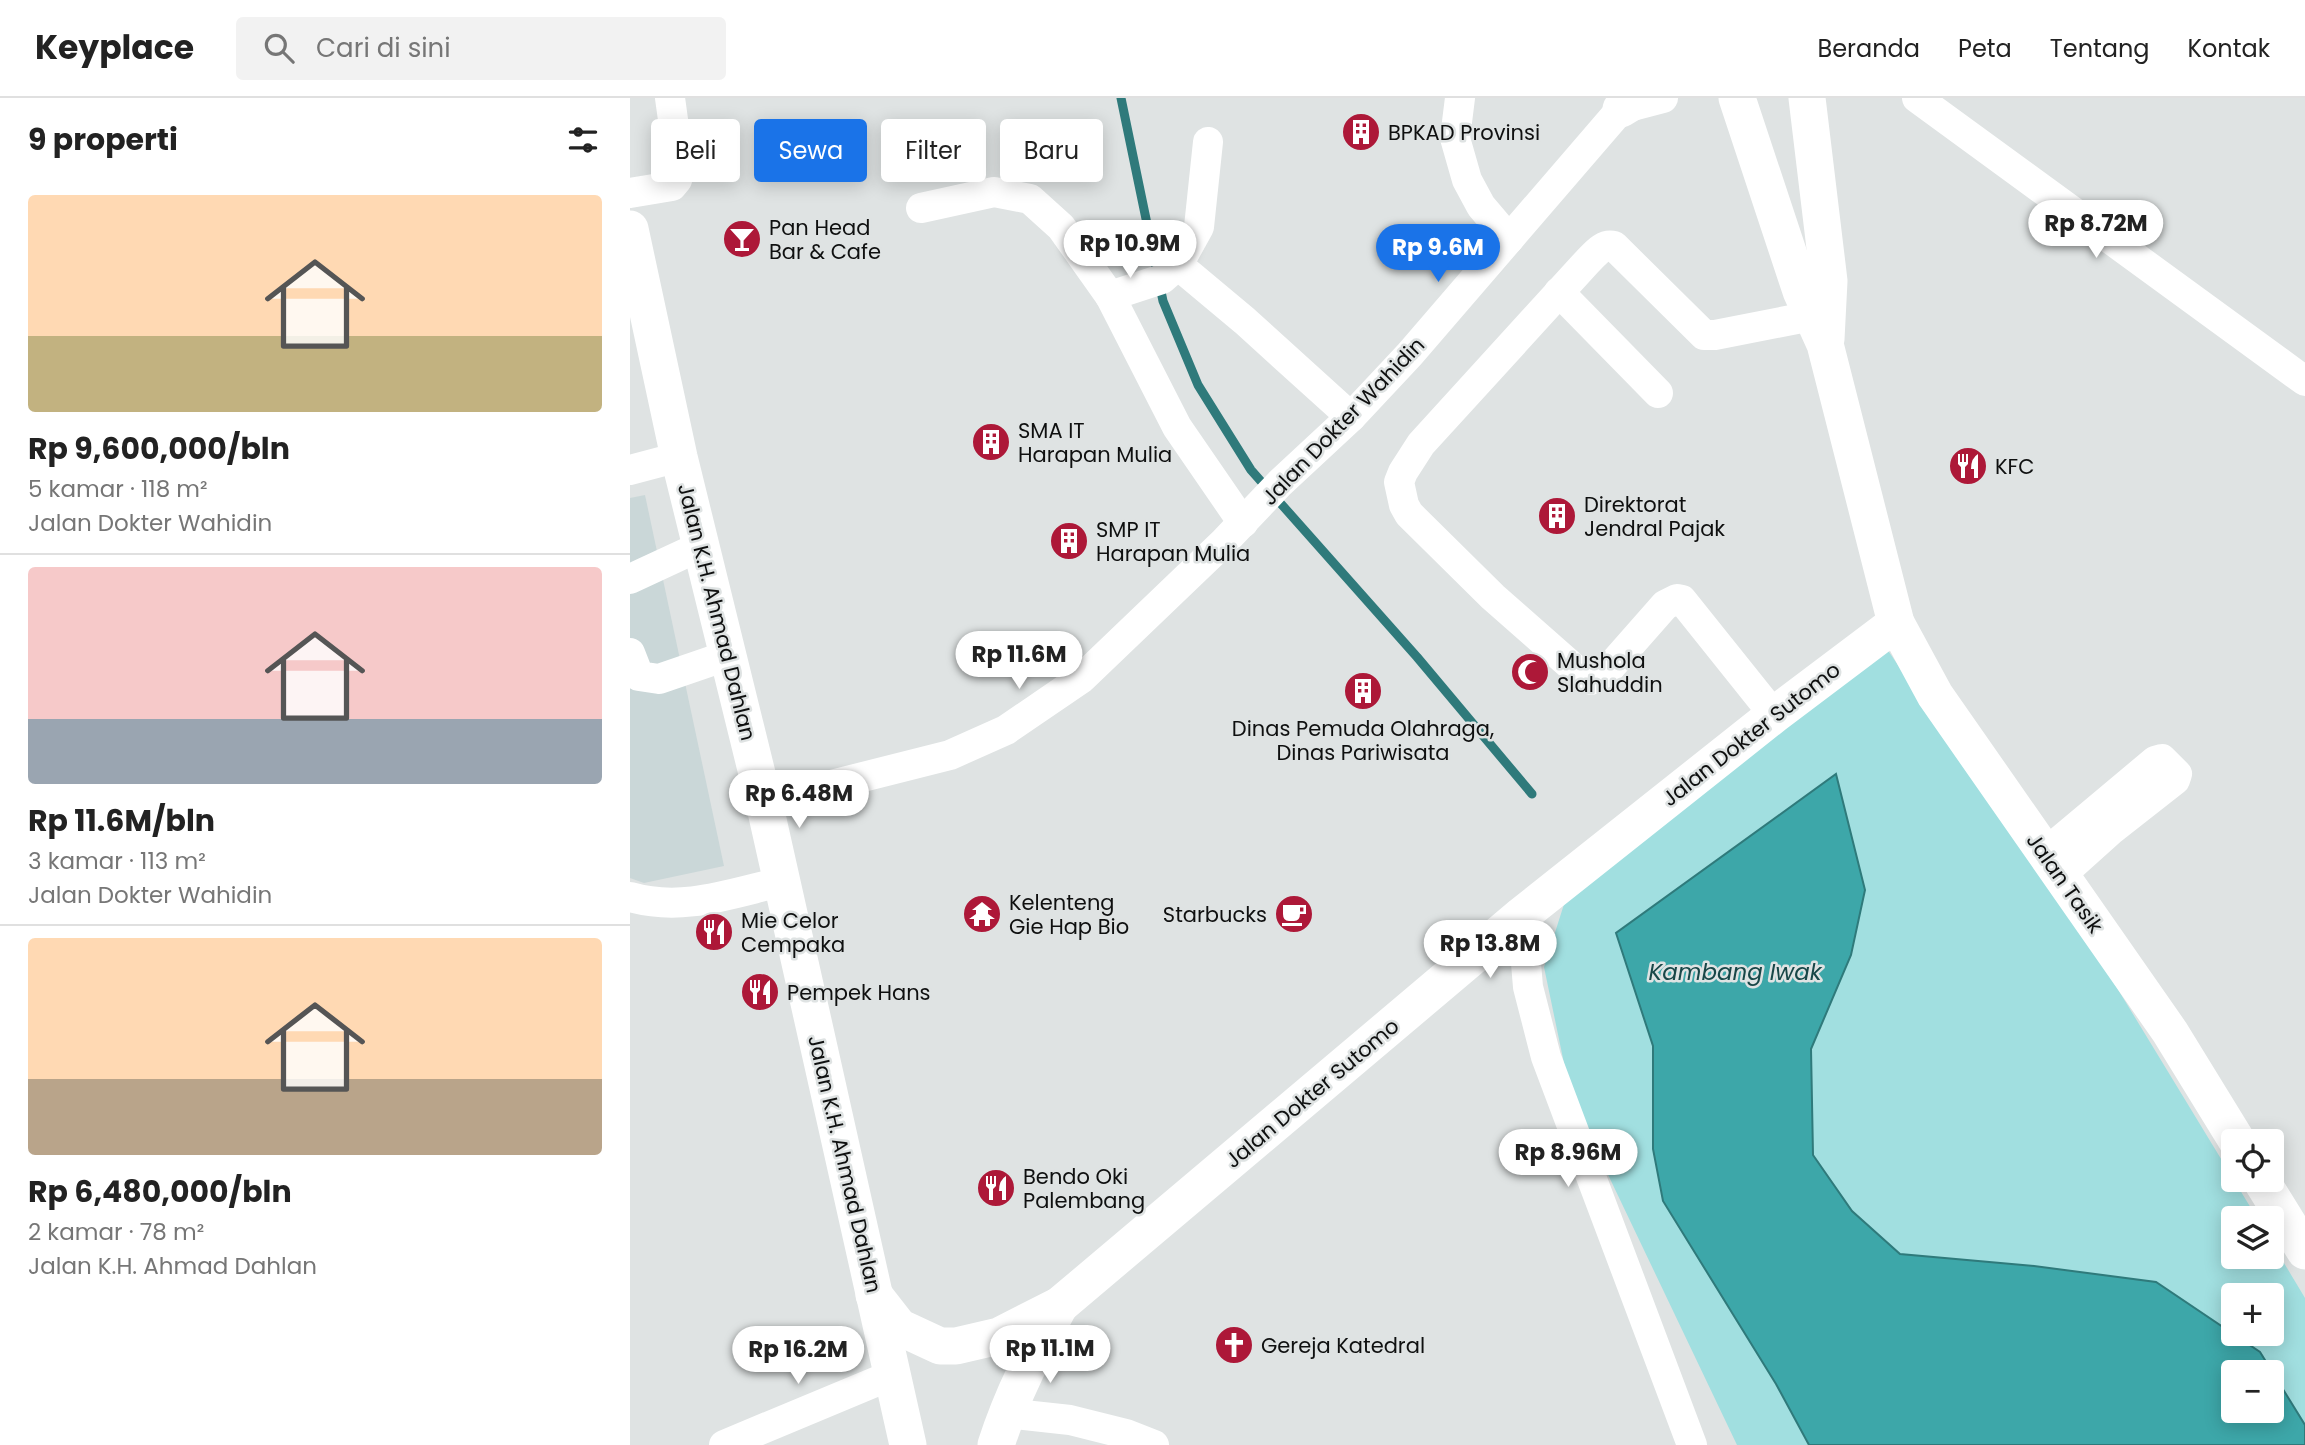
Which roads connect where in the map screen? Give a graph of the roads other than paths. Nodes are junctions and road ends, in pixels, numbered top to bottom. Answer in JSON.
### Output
{"nodes":[{"id":1,"x":670,"y":98,"type":"edge"},
{"id":2,"x":1460,"y":98,"type":"edge"},
{"id":3,"x":1663,"y":98,"type":"edge"},
{"id":4,"x":1737,"y":98,"type":"edge"},
{"id":5,"x":1807,"y":98,"type":"edge"},
{"id":6,"x":1917,"y":98,"type":"edge"},
{"id":7,"x":1629,"y":102,"type":"edge"},
{"id":8,"x":1208,"y":142,"type":"dead end"},
{"id":9,"x":630,"y":193,"type":"edge"},
{"id":10,"x":921,"y":208,"type":"dead end"},
{"id":11,"x":630,"y":229,"type":"edge"},
{"id":12,"x":1509,"y":240,"type":"junction"},
{"id":13,"x":1178,"y":265,"type":"junction"},
{"id":14,"x":1559,"y":292,"type":"junction"},
{"id":15,"x":1110,"y":296,"type":"junction"},
{"id":16,"x":1819,"y":330,"type":"junction"},
{"id":17,"x":2305,"y":381,"type":"edge"},
{"id":18,"x":1658,"y":393,"type":"dead end"},
{"id":19,"x":1350,"y":417,"type":"junction"},
{"id":20,"x":679,"y":457,"type":"junction"},
{"id":21,"x":630,"y":470,"type":"edge"},
{"id":22,"x":1261,"y":503,"type":"junction"},
{"id":23,"x":701,"y":546,"type":"junction"},
{"id":24,"x":630,"y":579,"type":"edge"},
{"id":25,"x":1896,"y":623,"type":"junction"},
{"id":26,"x":630,"y":653,"type":"edge"},
{"id":27,"x":729,"y":655,"type":"junction"},
{"id":28,"x":1774,"y":715,"type":"junction"},
{"id":29,"x":764,"y":802,"type":"junction"},
{"id":30,"x":780,"y":882,"type":"junction"},
{"id":31,"x":630,"y":897,"type":"edge"},
{"id":32,"x":1522,"y":915,"type":"junction"},
{"id":33,"x":2230,"y":1129,"type":"edge"},
{"id":34,"x":2268,"y":1192,"type":"edge"},
{"id":35,"x":2305,"y":1251,"type":"edge"},
{"id":36,"x":874,"y":1294,"type":"junction"},
{"id":37,"x":1060,"y":1305,"type":"junction"},
{"id":38,"x":892,"y":1375,"type":"junction"},
{"id":39,"x":1001,"y":1429,"type":"edge"},
{"id":40,"x":724,"y":1445,"type":"edge"},
{"id":41,"x":908,"y":1445,"type":"edge"},
{"id":42,"x":1154,"y":1445,"type":"edge"},
{"id":43,"x":1692,"y":1445,"type":"edge"}],
"edges":[{"from":1,"to":9,"type":"street"},
{"from":2,"to":12,"type":"street"},
{"from":3,"to":7,"type":"street"},
{"from":4,"to":16,"type":"main road"},
{"from":5,"to":16,"type":"main road"},
{"from":6,"to":17,"type":"street"},
{"from":7,"to":12,"type":"street","name":"Jalan Dokter Wahidin"},
{"from":8,"to":13,"type":"street"},
{"from":10,"to":15,"type":"street"},
{"from":11,"to":20,"type":"main road","name":"Jalan K.H. Ahmad Dahlan"},
{"from":12,"to":19,"type":"street","name":"Jalan Dokter Wahidin"},
{"from":13,"to":15,"type":"street"},
{"from":13,"to":19,"type":"street"},
{"from":14,"to":16,"type":"street"},
{"from":14,"to":18,"type":"street"},
{"from":14,"to":28,"type":"street"},
{"from":15,"to":22,"type":"street"},
{"from":16,"to":25,"type":"main road","name":"Jalan Tasik"},
{"from":19,"to":22,"type":"street","name":"Jalan Dokter Wahidin"},
{"from":20,"to":21,"type":"street"},
{"from":20,"to":23,"type":"main road","name":"Jalan K.H. Ahmad Dahlan"},
{"from":22,"to":29,"type":"street","name":"Jalan Dokter Wahidin"},
{"from":23,"to":24,"type":"street"},
{"from":23,"to":27,"type":"main road","name":"Jalan K.H. Ahmad Dahlan"},
{"from":25,"to":28,"type":"main road","name":"Jalan Dokter Sutomo"},
{"from":25,"to":33,"type":"main road","name":"Jalan Tasik"},
{"from":26,"to":27,"type":"street"},
{"from":27,"to":29,"type":"main road","name":"Jalan K.H. Ahmad Dahlan"},
{"from":28,"to":32,"type":"main road","name":"Jalan Dokter Sutomo"},
{"from":29,"to":30,"type":"main road","name":"Jalan K.H. Ahmad Dahlan"},
{"from":30,"to":31,"type":"street"},
{"from":30,"to":36,"type":"main road","name":"Jalan K.H. Ahmad Dahlan"},
{"from":32,"to":37,"type":"main road","name":"Jalan Dokter Sutomo"},
{"from":32,"to":43,"type":"street"},
{"from":34,"to":35,"type":"main road"},
{"from":36,"to":37,"type":"main road"},
{"from":36,"to":38,"type":"main road","name":"Jalan K.H. Ahmad Dahlan"},
{"from":37,"to":39,"type":"main road"},
{"from":38,"to":40,"type":"street"},
{"from":38,"to":41,"type":"main road","name":"Jalan K.H. Ahmad Dahlan"},
{"from":39,"to":42,"type":"street"}]}
